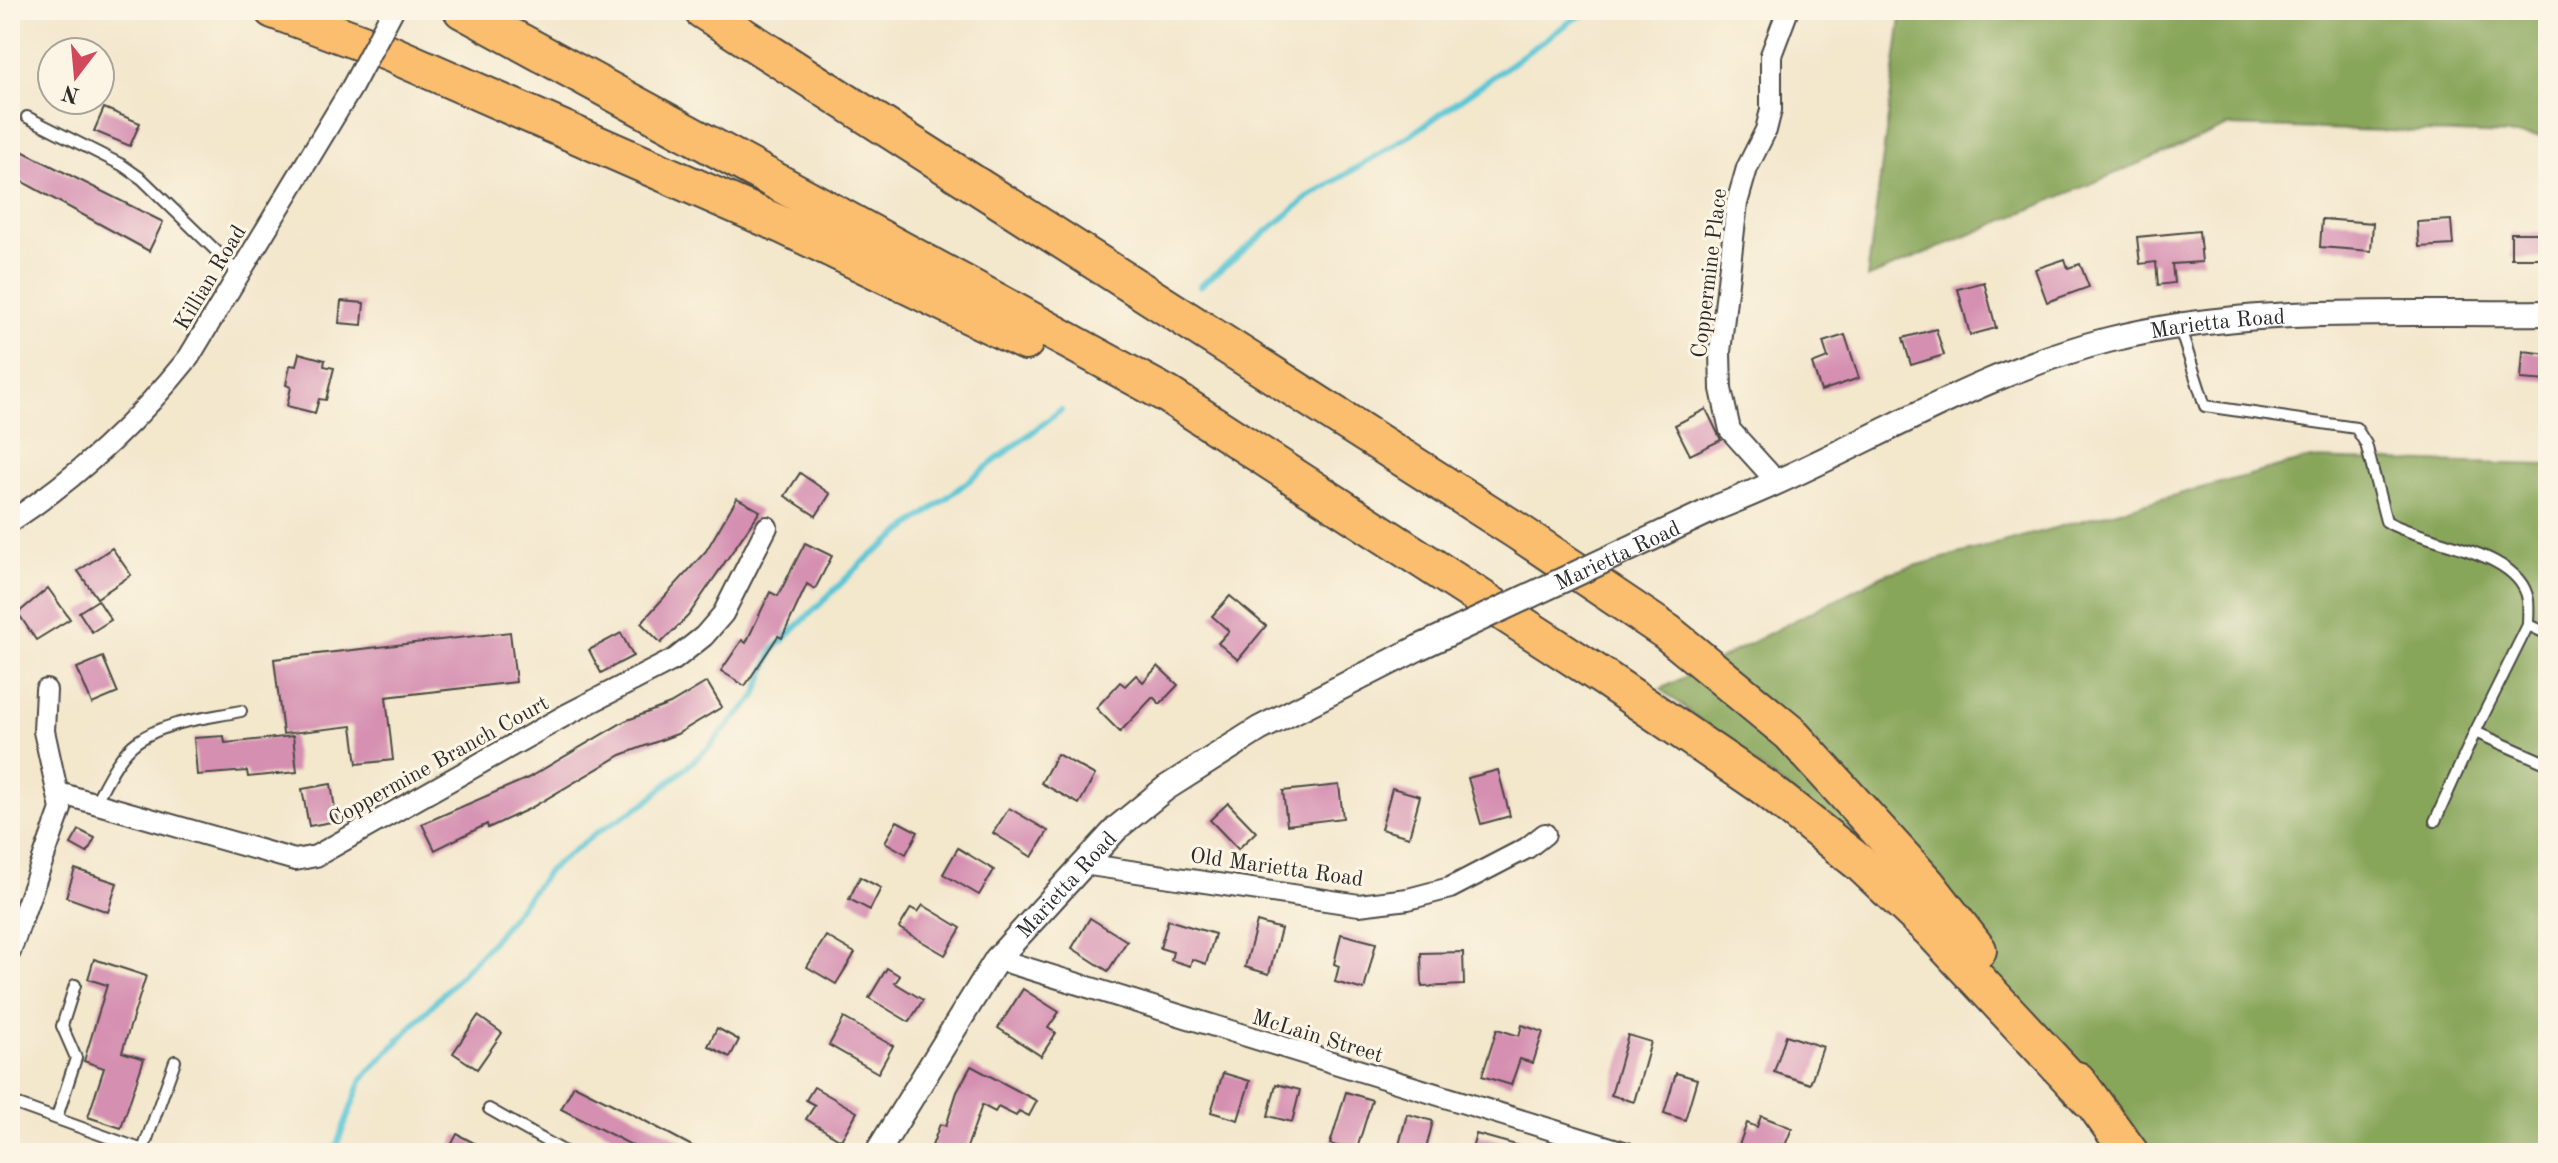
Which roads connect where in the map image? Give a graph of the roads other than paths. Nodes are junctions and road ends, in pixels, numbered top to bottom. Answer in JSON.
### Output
{"nodes":[{"id":1,"x":273,"y":10,"type":"edge"},
{"id":2,"x":393,"y":10,"type":"edge"},
{"id":3,"x":462,"y":10,"type":"edge"},
{"id":4,"x":702,"y":10,"type":"edge"},
{"id":5,"x":1788,"y":10,"type":"edge"},
{"id":6,"x":27,"y":117,"type":"dead end"},
{"id":7,"x":240,"y":274,"type":"junction"},
{"id":8,"x":2548,"y":313,"type":"edge"},
{"id":9,"x":2179,"y":326,"type":"junction"},
{"id":10,"x":1778,"y":483,"type":"junction"},
{"id":11,"x":10,"y":522,"type":"edge"},
{"id":12,"x":767,"y":527,"type":"dead end"},
{"id":13,"x":1439,"y":572,"type":"junction"},
{"id":14,"x":2528,"y":625,"type":"junction"},
{"id":15,"x":2548,"y":634,"type":"edge"},
{"id":16,"x":46,"y":690,"type":"dead end"},
{"id":17,"x":241,"y":711,"type":"dead end"},
{"id":18,"x":2475,"y":732,"type":"junction"},
{"id":19,"x":2548,"y":764,"type":"edge"},
{"id":20,"x":59,"y":793,"type":"junction"},
{"id":21,"x":95,"y":803,"type":"junction"},
{"id":22,"x":2435,"y":821,"type":"dead end"},
{"id":23,"x":1545,"y":834,"type":"dead end"},
{"id":24,"x":1083,"y":864,"type":"junction"},
{"id":25,"x":10,"y":952,"type":"edge"},
{"id":26,"x":997,"y":959,"type":"junction"},
{"id":27,"x":75,"y":985,"type":"dead end"},
{"id":28,"x":175,"y":1061,"type":"dead end"},
{"id":29,"x":2090,"y":1100,"type":"junction"},
{"id":30,"x":10,"y":1102,"type":"edge"},
{"id":31,"x":489,"y":1109,"type":"dead end"},
{"id":32,"x":57,"y":1117,"type":"junction"},
{"id":33,"x":567,"y":1153,"type":"edge"},
{"id":34,"x":877,"y":1153,"type":"edge"},
{"id":35,"x":1627,"y":1153,"type":"edge"},
{"id":36,"x":2130,"y":1153,"type":"edge"}],
"edges":[{"from":1,"to":13,"type":"highway"},
{"from":2,"to":7,"type":"street","name":"Killian Road","bridge":true},
{"from":3,"to":13,"type":"highway"},
{"from":4,"to":29,"type":"highway"},
{"from":5,"to":10,"type":"street","name":"Coppermine Place"},
{"from":6,"to":7,"type":"lane"},
{"from":7,"to":11,"type":"street","name":"Killian Road"},
{"from":8,"to":9,"type":"street","name":"Marietta Road"},
{"from":9,"to":10,"type":"street","name":"Marietta Road"},
{"from":9,"to":14,"type":"lane"},
{"from":10,"to":24,"type":"street","name":"Marietta Road","bridge":true},
{"from":12,"to":21,"type":"street","name":"Coppermine Branch Court"},
{"from":13,"to":29,"type":"highway"},
{"from":14,"to":15,"type":"lane"},
{"from":14,"to":18,"type":"lane"},
{"from":16,"to":20,"type":"street"},
{"from":17,"to":21,"type":"lane"},
{"from":18,"to":19,"type":"lane"},
{"from":18,"to":22,"type":"lane"},
{"from":20,"to":21,"type":"street","name":"Coppermine Branch Court"},
{"from":20,"to":25,"type":"street"},
{"from":23,"to":24,"type":"street","name":"Old Marietta Road"},
{"from":24,"to":26,"type":"street","name":"Marietta Road"},
{"from":26,"to":34,"type":"street","name":"Marietta Road"},
{"from":26,"to":35,"type":"street","name":"McLain Street"},
{"from":27,"to":32,"type":"lane"},
{"from":28,"to":32,"type":"lane"},
{"from":29,"to":36,"type":"highway"},
{"from":30,"to":32,"type":"lane"},
{"from":31,"to":33,"type":"lane"}]}
